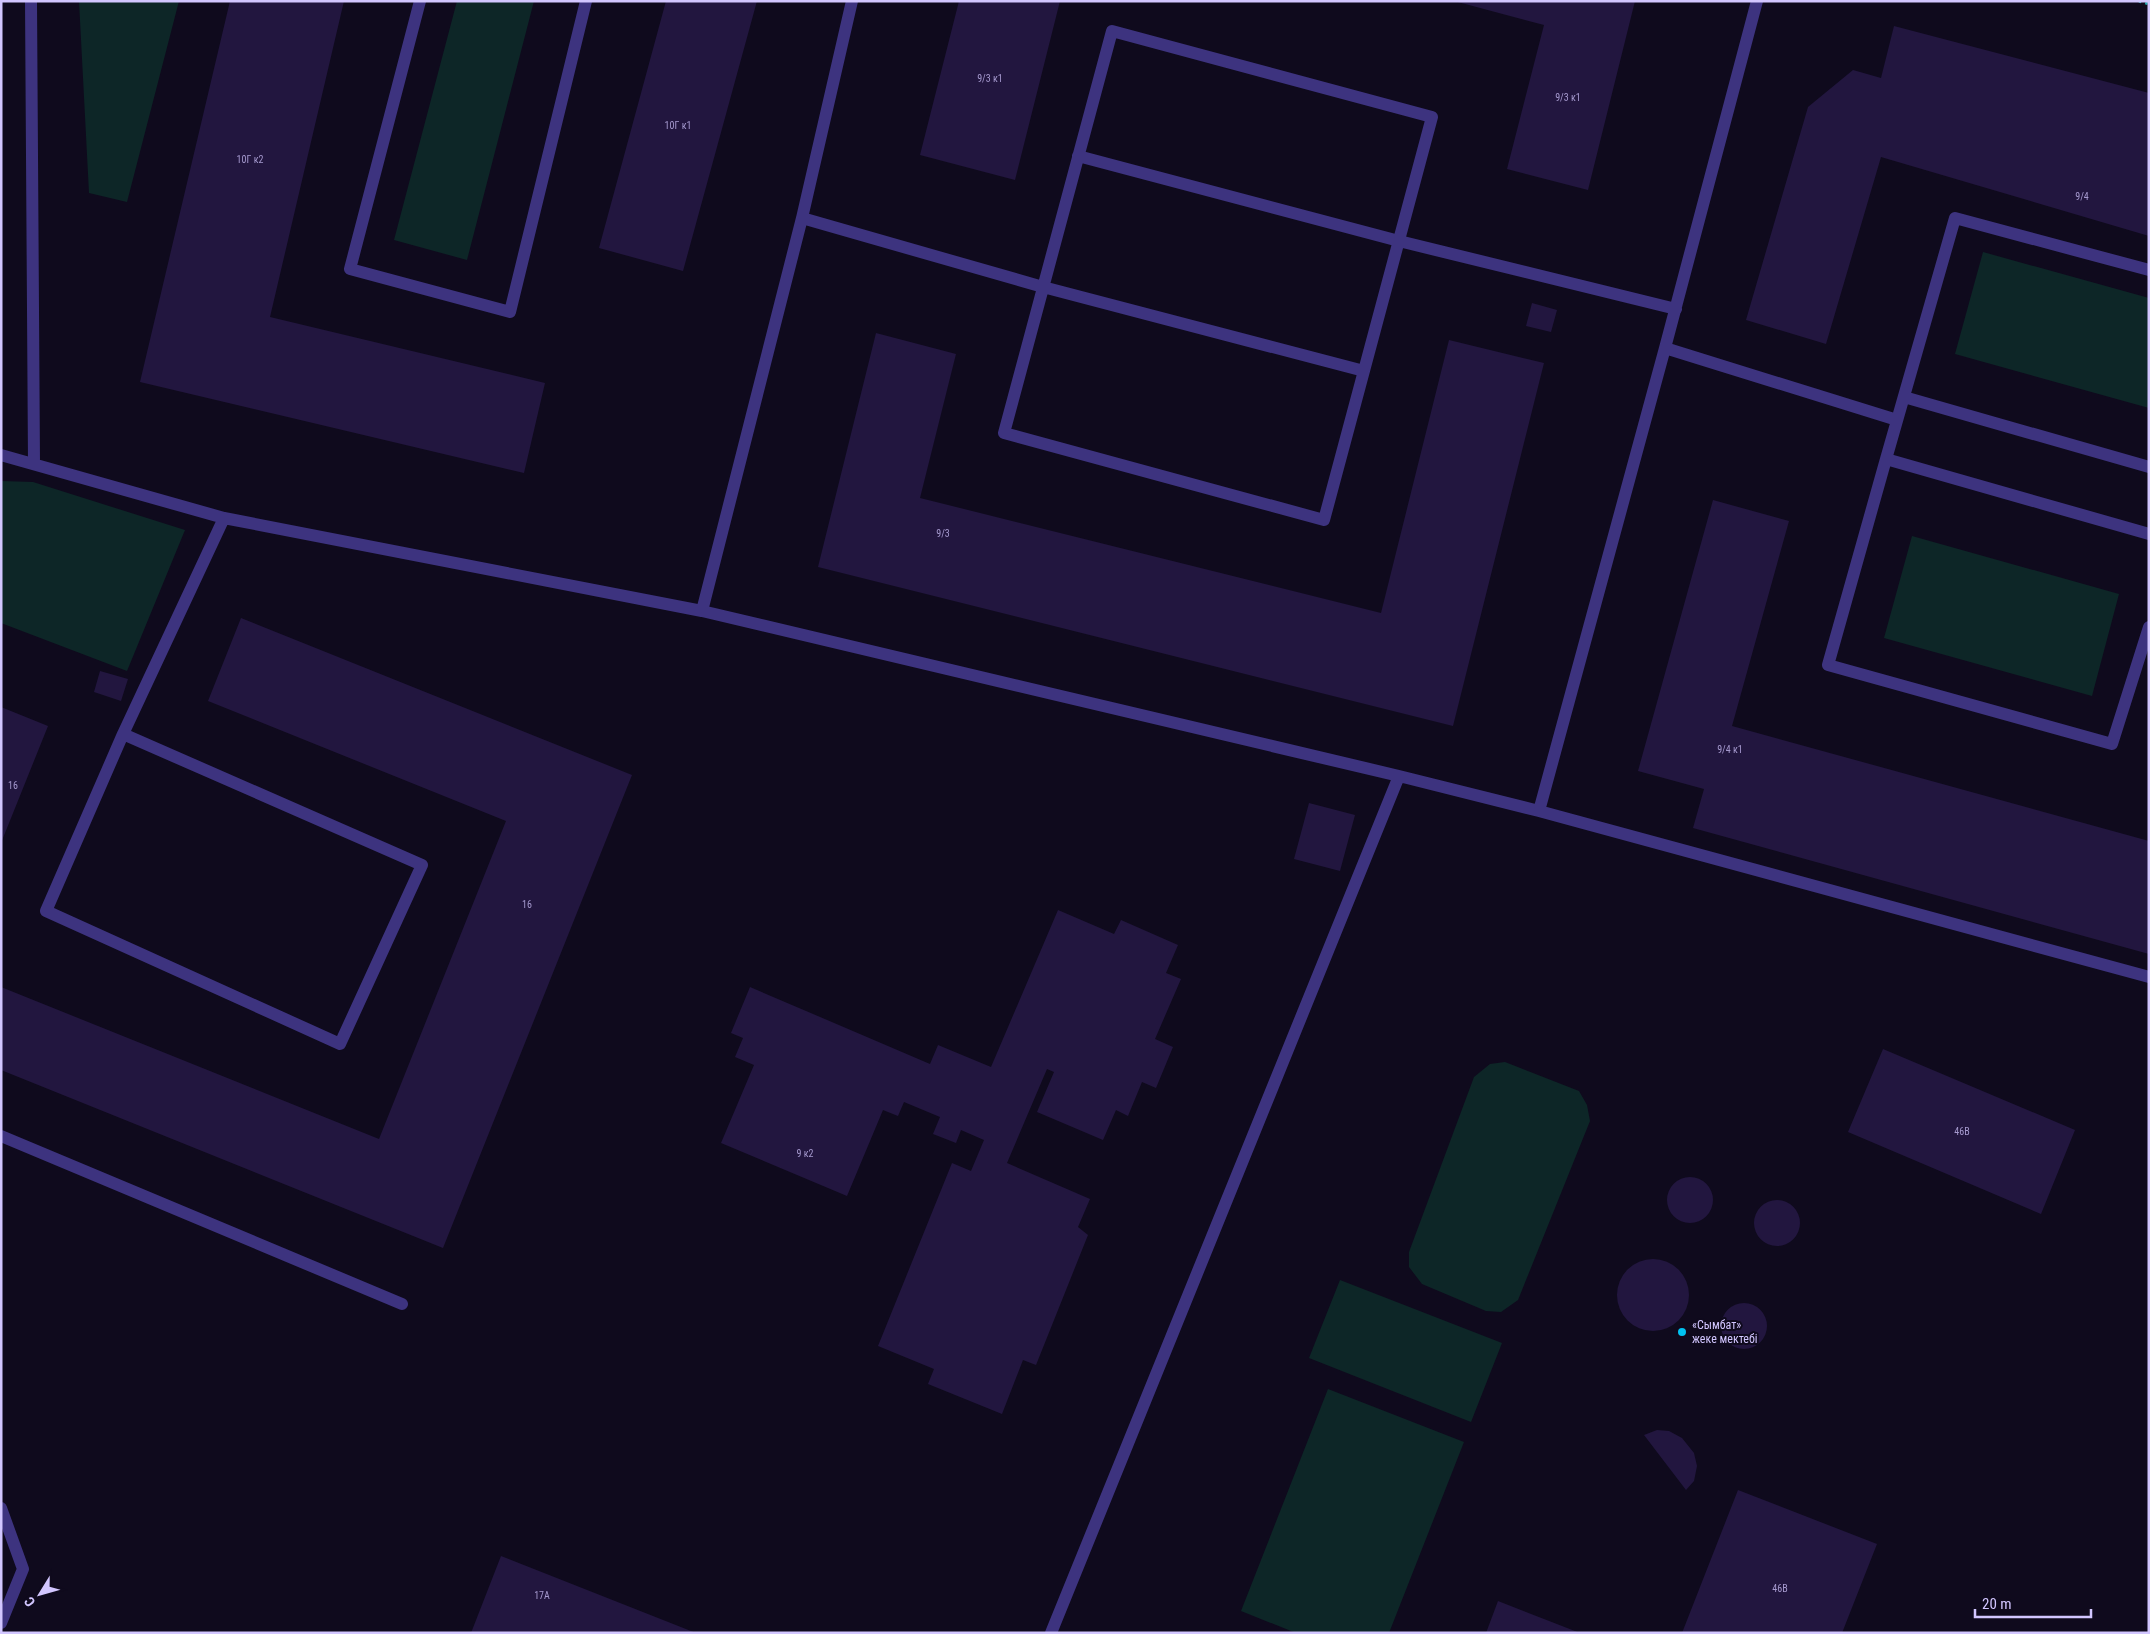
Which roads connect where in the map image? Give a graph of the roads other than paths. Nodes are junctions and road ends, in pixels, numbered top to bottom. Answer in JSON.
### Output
{"nodes":[{"id":1,"x":31,"y":1,"type":"edge"},
{"id":2,"x":420,"y":1,"type":"edge"},
{"id":3,"x":586,"y":1,"type":"edge"},
{"id":4,"x":852,"y":1,"type":"edge"},
{"id":5,"x":1757,"y":1,"type":"edge"},
{"id":6,"x":1078,"y":156,"type":"junction"},
{"id":7,"x":802,"y":218,"type":"junction"},
{"id":8,"x":1399,"y":241,"type":"junction"},
{"id":9,"x":2149,"y":270,"type":"edge"},
{"id":10,"x":1044,"y":287,"type":"junction"},
{"id":11,"x":1676,"y":309,"type":"junction"},
{"id":12,"x":1665,"y":348,"type":"junction"},
{"id":13,"x":1364,"y":371,"type":"junction"},
{"id":14,"x":1904,"y":397,"type":"junction"},
{"id":15,"x":1897,"y":420,"type":"junction"},
{"id":16,"x":1,"y":454,"type":"edge"},
{"id":17,"x":1886,"y":460,"type":"junction"},
{"id":18,"x":34,"y":464,"type":"junction"},
{"id":19,"x":2149,"y":467,"type":"edge"},
{"id":20,"x":224,"y":518,"type":"junction"},
{"id":21,"x":2149,"y":534,"type":"edge"},
{"id":22,"x":702,"y":611,"type":"junction"},
{"id":23,"x":2149,"y":627,"type":"edge"},
{"id":24,"x":123,"y":734,"type":"junction"},
{"id":25,"x":1399,"y":776,"type":"junction"},
{"id":26,"x":1538,"y":811,"type":"junction"},
{"id":27,"x":2149,"y":977,"type":"edge"},
{"id":28,"x":1,"y":1136,"type":"edge"},
{"id":29,"x":402,"y":1304,"type":"dead end"},
{"id":30,"x":1,"y":1508,"type":"edge"},
{"id":31,"x":1,"y":1623,"type":"edge"},
{"id":32,"x":1051,"y":1633,"type":"edge"}],
"edges":[{"from":1,"to":18,"type":"lane"},
{"from":2,"to":3,"type":"lane"},
{"from":4,"to":7,"type":"lane"},
{"from":5,"to":11,"type":"lane"},
{"from":6,"to":8,"type":"lane"},
{"from":6,"to":8,"type":"lane"},
{"from":6,"to":10,"type":"lane"},
{"from":7,"to":10,"type":"lane"},
{"from":7,"to":22,"type":"lane"},
{"from":8,"to":11,"type":"lane"},
{"from":8,"to":13,"type":"lane"},
{"from":9,"to":14,"type":"lane"},
{"from":10,"to":13,"type":"lane"},
{"from":10,"to":13,"type":"lane"},
{"from":11,"to":12,"type":"lane"},
{"from":12,"to":15,"type":"lane"},
{"from":12,"to":26,"type":"lane"},
{"from":14,"to":15,"type":"lane"},
{"from":14,"to":19,"type":"lane"},
{"from":15,"to":17,"type":"lane"},
{"from":16,"to":18,"type":"lane"},
{"from":17,"to":21,"type":"lane"},
{"from":17,"to":23,"type":"lane"},
{"from":18,"to":20,"type":"lane"},
{"from":20,"to":22,"type":"lane"},
{"from":20,"to":24,"type":"lane"},
{"from":22,"to":25,"type":"lane"},
{"from":24,"to":24,"type":"lane"},
{"from":25,"to":26,"type":"lane"},
{"from":25,"to":32,"type":"lane"},
{"from":26,"to":27,"type":"lane"},
{"from":28,"to":29,"type":"lane"},
{"from":30,"to":31,"type":"lane"}]}
